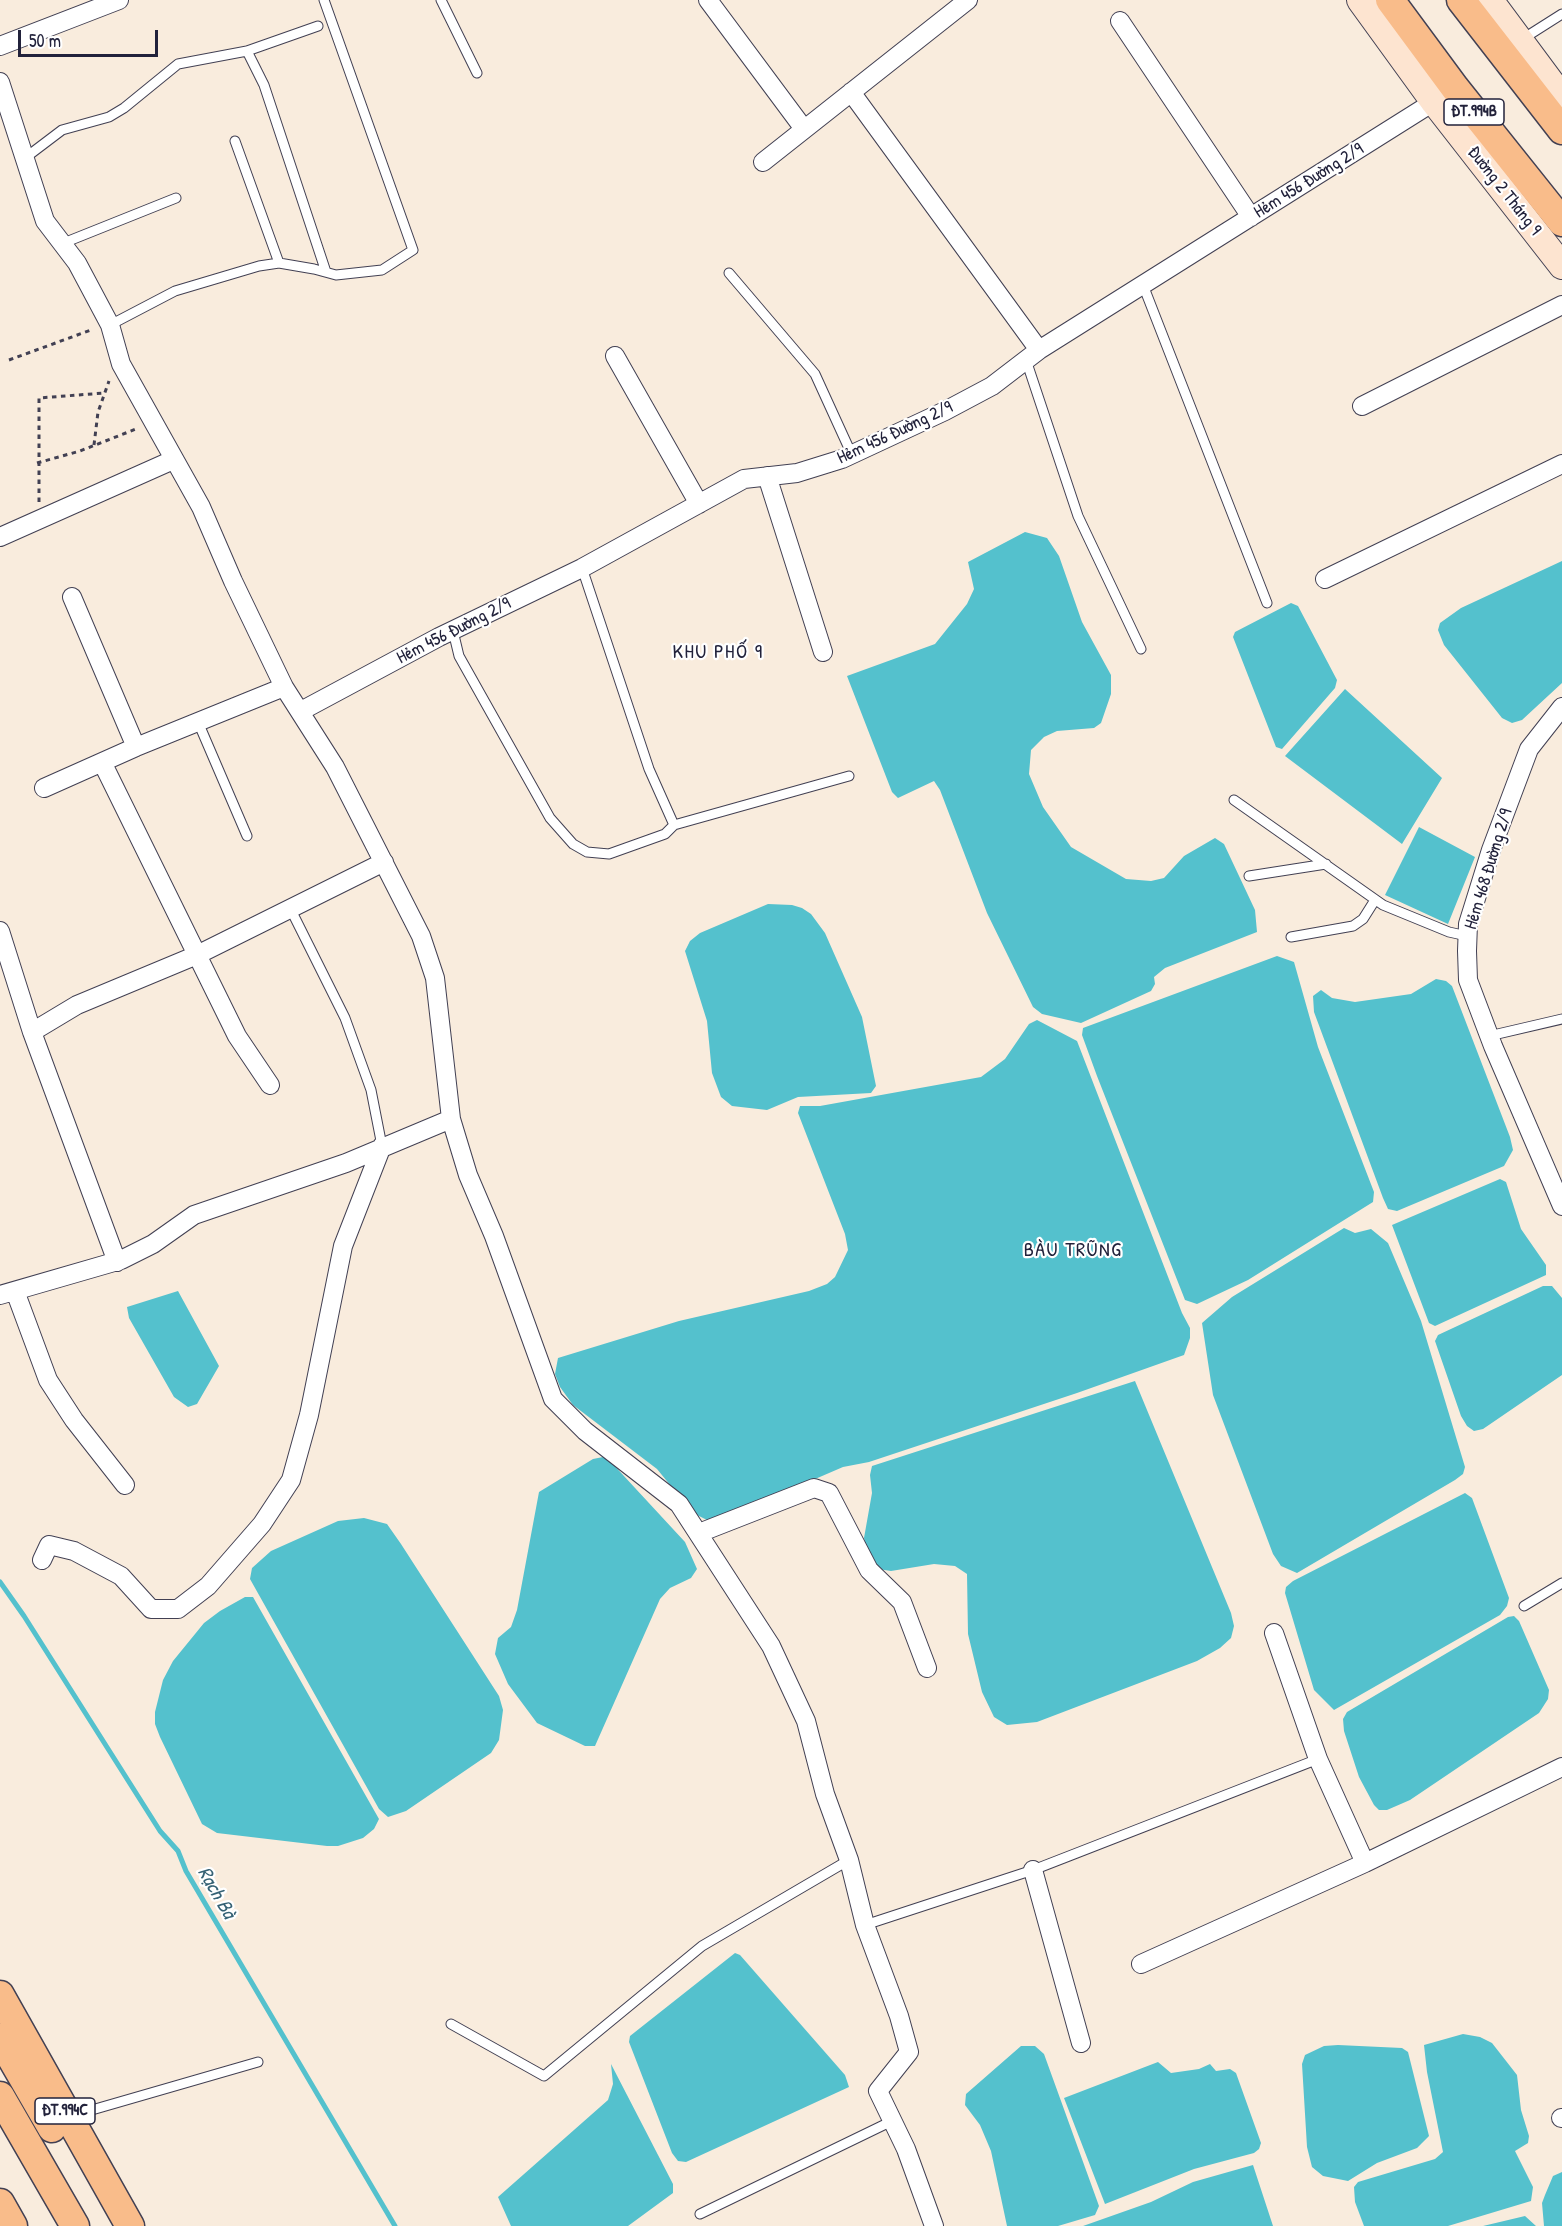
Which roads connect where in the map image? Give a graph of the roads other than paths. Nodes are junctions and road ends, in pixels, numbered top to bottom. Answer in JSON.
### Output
{"nodes":[{"id":1,"x":119,"y":0,"type":"edge"},
{"id":2,"x":324,"y":0,"type":"edge"},
{"id":3,"x":441,"y":0,"type":"edge"},
{"id":4,"x":708,"y":0,"type":"edge"},
{"id":5,"x":968,"y":0,"type":"edge"},
{"id":6,"x":1360,"y":0,"type":"edge"},
{"id":7,"x":1390,"y":0,"type":"edge"},
{"id":8,"x":1461,"y":0,"type":"edge"},
{"id":9,"x":1490,"y":0,"type":"edge"},
{"id":10,"x":1562,"y":14,"type":"edge"},
{"id":11,"x":1120,"y":21,"type":"dead end"},
{"id":12,"x":318,"y":26,"type":"dead end"},
{"id":13,"x":0,"y":46,"type":"edge"},
{"id":14,"x":1510,"y":47,"type":"junction"},
{"id":15,"x":247,"y":51,"type":"junction"},
{"id":16,"x":477,"y":73,"type":"dead end"},
{"id":17,"x":0,"y":82,"type":"edge"},
{"id":18,"x":851,"y":92,"type":"junction"},
{"id":19,"x":1444,"y":95,"type":"junction"},
{"id":20,"x":1562,"y":97,"type":"edge"},
{"id":21,"x":804,"y":129,"type":"junction"},
{"id":22,"x":1562,"y":130,"type":"edge"},
{"id":23,"x":235,"y":141,"type":"dead end"},
{"id":24,"x":25,"y":162,"type":"junction"},
{"id":25,"x":764,"y":162,"type":"dead end"},
{"id":26,"x":176,"y":198,"type":"dead end"},
{"id":27,"x":1251,"y":217,"type":"junction"},
{"id":28,"x":1562,"y":222,"type":"edge"},
{"id":29,"x":61,"y":244,"type":"junction"},
{"id":30,"x":279,"y":264,"type":"junction"},
{"id":31,"x":1562,"y":266,"type":"edge"},
{"id":32,"x":326,"y":272,"type":"junction"},
{"id":33,"x":729,"y":273,"type":"dead end"},
{"id":34,"x":1143,"y":285,"type":"junction"},
{"id":35,"x":1562,"y":305,"type":"edge"},
{"id":36,"x":110,"y":325,"type":"junction"},
{"id":37,"x":1032,"y":355,"type":"junction"},
{"id":38,"x":615,"y":356,"type":"dead end"},
{"id":39,"x":1362,"y":406,"type":"dead end"},
{"id":40,"x":852,"y":455,"type":"junction"},
{"id":41,"x":172,"y":460,"type":"junction"},
{"id":42,"x":1562,"y":464,"type":"edge"},
{"id":43,"x":767,"y":476,"type":"junction"},
{"id":44,"x":699,"y":504,"type":"junction"},
{"id":45,"x":0,"y":537,"type":"edge"},
{"id":46,"x":582,"y":568,"type":"junction"},
{"id":47,"x":1325,"y":579,"type":"dead end"},
{"id":48,"x":72,"y":597,"type":"dead end"},
{"id":49,"x":1267,"y":603,"type":"dead end"},
{"id":50,"x":453,"y":631,"type":"junction"},
{"id":51,"x":1141,"y":649,"type":"dead end"},
{"id":52,"x":823,"y":652,"type":"dead end"},
{"id":53,"x":285,"y":687,"type":"junction"},
{"id":54,"x":1562,"y":707,"type":"edge"},
{"id":55,"x":301,"y":711,"type":"junction"},
{"id":56,"x":198,"y":722,"type":"junction"},
{"id":57,"x":136,"y":747,"type":"junction"},
{"id":58,"x":102,"y":762,"type":"junction"},
{"id":59,"x":849,"y":776,"type":"dead end"},
{"id":60,"x":44,"y":788,"type":"dead end"},
{"id":61,"x":1234,"y":800,"type":"dead end"},
{"id":62,"x":674,"y":825,"type":"junction"},
{"id":63,"x":247,"y":836,"type":"dead end"},
{"id":64,"x":384,"y":862,"type":"junction"},
{"id":65,"x":1326,"y":864,"type":"junction"},
{"id":66,"x":1250,"y":876,"type":"dead end"},
{"id":67,"x":1375,"y":900,"type":"junction"},
{"id":68,"x":291,"y":910,"type":"junction"},
{"id":69,"x":0,"y":931,"type":"edge"},
{"id":70,"x":1467,"y":936,"type":"junction"},
{"id":71,"x":1291,"y":937,"type":"dead end"},
{"id":72,"x":197,"y":955,"type":"junction"},
{"id":73,"x":1562,"y":1019,"type":"edge"},
{"id":74,"x":32,"y":1032,"type":"junction"},
{"id":75,"x":1489,"y":1036,"type":"junction"},
{"id":76,"x":270,"y":1085,"type":"dead end"},
{"id":77,"x":451,"y":1119,"type":"junction"},
{"id":78,"x":382,"y":1146,"type":"junction"},
{"id":79,"x":1562,"y":1206,"type":"edge"},
{"id":80,"x":117,"y":1262,"type":"junction"},
{"id":81,"x":7,"y":1293,"type":"edge"},
{"id":82,"x":125,"y":1485,"type":"dead end"},
{"id":83,"x":699,"y":1533,"type":"junction"},
{"id":84,"x":42,"y":1560,"type":"dead end"},
{"id":85,"x":1562,"y":1583,"type":"edge"},
{"id":86,"x":1524,"y":1606,"type":"dead end"},
{"id":87,"x":1274,"y":1633,"type":"dead end"},
{"id":88,"x":927,"y":1668,"type":"dead end"},
{"id":89,"x":1318,"y":1759,"type":"junction"},
{"id":90,"x":1562,"y":1767,"type":"edge"},
{"id":91,"x":849,"y":1860,"type":"junction"},
{"id":92,"x":1365,"y":1863,"type":"junction"},
{"id":93,"x":1033,"y":1870,"type":"junction"},
{"id":94,"x":865,"y":1925,"type":"junction"},
{"id":95,"x":1141,"y":1964,"type":"dead end"},
{"id":96,"x":0,"y":1995,"type":"edge"},
{"id":97,"x":451,"y":2024,"type":"dead end"},
{"id":98,"x":0,"y":2038,"type":"edge"},
{"id":99,"x":1082,"y":2043,"type":"dead end"},
{"id":100,"x":258,"y":2062,"type":"dead end"},
{"id":101,"x":0,"y":2096,"type":"edge"},
{"id":102,"x":68,"y":2117,"type":"junction"},
{"id":103,"x":892,"y":2121,"type":"junction"},
{"id":104,"x":0,"y":2203,"type":"edge"},
{"id":105,"x":700,"y":2214,"type":"dead end"},
{"id":106,"x":13,"y":2226,"type":"edge"},
{"id":107,"x":75,"y":2226,"type":"edge"},
{"id":108,"x":109,"y":2226,"type":"edge"},
{"id":109,"x":130,"y":2226,"type":"edge"},
{"id":110,"x":934,"y":2226,"type":"edge"}],
"edges":[{"from":1,"to":13,"type":"street"},
{"from":2,"to":32,"type":"lane"},
{"from":3,"to":16,"type":"lane"},
{"from":4,"to":21,"type":"street"},
{"from":5,"to":18,"type":"street"},
{"from":6,"to":19,"type":"main road","name":"Đường 2 Tháng 9","number":"ĐT.994B"},
{"from":7,"to":19,"type":"main road","name":"Đường 2 Tháng 9","number":"ĐT.994B"},
{"from":8,"to":14,"type":"main road","number":"ĐT.994B"},
{"from":9,"to":14,"type":"main road","number":"ĐT.994B"},
{"from":10,"to":14,"type":"lane"},
{"from":11,"to":27,"type":"street"},
{"from":12,"to":15,"type":"lane"},
{"from":14,"to":20,"type":"main road","number":"ĐT.994B"},
{"from":14,"to":22,"type":"main road","number":"ĐT.994B"},
{"from":15,"to":24,"type":"lane"},
{"from":15,"to":32,"type":"lane"},
{"from":17,"to":24,"type":"street"},
{"from":18,"to":21,"type":"street"},
{"from":18,"to":37,"type":"street"},
{"from":19,"to":27,"type":"street","name":"Hẻm 456 Đường 2/9"},
{"from":19,"to":28,"type":"main road","name":"Đường 2 Tháng 9","number":"ĐT.994B"},
{"from":19,"to":31,"type":"main road","name":"Đường 2 Tháng 9","number":"ĐT.994B"},
{"from":21,"to":25,"type":"street"},
{"from":23,"to":30,"type":"lane"},
{"from":24,"to":29,"type":"street"},
{"from":26,"to":29,"type":"lane"},
{"from":27,"to":34,"type":"street","name":"Hẻm 456 Đường 2/9"},
{"from":29,"to":36,"type":"street"},
{"from":30,"to":32,"type":"lane"},
{"from":30,"to":36,"type":"lane"},
{"from":33,"to":40,"type":"lane"},
{"from":34,"to":37,"type":"street","name":"Hẻm 456 Đường 2/9"},
{"from":34,"to":49,"type":"lane"},
{"from":35,"to":39,"type":"street"},
{"from":36,"to":41,"type":"street"},
{"from":37,"to":40,"type":"street","name":"Hẻm 456 Đường 2/9"},
{"from":37,"to":51,"type":"lane"},
{"from":38,"to":44,"type":"street"},
{"from":40,"to":43,"type":"street","name":"Hẻm 456 Đường 2/9"},
{"from":41,"to":45,"type":"street"},
{"from":41,"to":53,"type":"street"},
{"from":42,"to":47,"type":"street"},
{"from":43,"to":44,"type":"street","name":"Hẻm 456 Đường 2/9"},
{"from":43,"to":52,"type":"street"},
{"from":44,"to":46,"type":"street","name":"Hẻm 456 Đường 2/9"},
{"from":46,"to":50,"type":"street","name":"Hẻm 456 Đường 2/9"},
{"from":46,"to":62,"type":"lane"},
{"from":48,"to":57,"type":"street"},
{"from":50,"to":55,"type":"street","name":"Hẻm 456 Đường 2/9"},
{"from":50,"to":62,"type":"lane"},
{"from":53,"to":55,"type":"street"},
{"from":53,"to":56,"type":"street"},
{"from":54,"to":70,"type":"street","name":"Hẻm 468 Đường 2/9"},
{"from":55,"to":64,"type":"street"},
{"from":56,"to":57,"type":"street"},
{"from":56,"to":63,"type":"lane"},
{"from":57,"to":58,"type":"street"},
{"from":58,"to":60,"type":"street"},
{"from":58,"to":72,"type":"street"},
{"from":59,"to":62,"type":"lane"},
{"from":61,"to":65,"type":"lane"},
{"from":64,"to":68,"type":"street"},
{"from":64,"to":77,"type":"street"},
{"from":65,"to":66,"type":"lane"},
{"from":65,"to":67,"type":"lane"},
{"from":67,"to":70,"type":"lane"},
{"from":67,"to":71,"type":"lane"},
{"from":68,"to":72,"type":"street"},
{"from":68,"to":78,"type":"lane"},
{"from":69,"to":74,"type":"street"},
{"from":70,"to":75,"type":"street","name":"Hẻm 468 Đường 2/9"},
{"from":72,"to":74,"type":"street"},
{"from":72,"to":76,"type":"street"},
{"from":73,"to":75,"type":"lane"},
{"from":74,"to":80,"type":"street"},
{"from":75,"to":79,"type":"street","name":"Hẻm 468 Đường 2/9"},
{"from":77,"to":78,"type":"street"},
{"from":77,"to":83,"type":"street"},
{"from":78,"to":80,"type":"street"},
{"from":78,"to":84,"type":"street"},
{"from":80,"to":81,"type":"street"},
{"from":81,"to":82,"type":"street"},
{"from":83,"to":88,"type":"street"},
{"from":83,"to":91,"type":"street"},
{"from":85,"to":86,"type":"lane"},
{"from":87,"to":89,"type":"street"},
{"from":89,"to":92,"type":"street"},
{"from":89,"to":93,"type":"lane"},
{"from":90,"to":92,"type":"street"},
{"from":91,"to":94,"type":"street"},
{"from":91,"to":97,"type":"lane"},
{"from":92,"to":95,"type":"street"},
{"from":93,"to":94,"type":"lane"},
{"from":93,"to":99,"type":"street"},
{"from":94,"to":103,"type":"street"},
{"from":96,"to":102,"type":"main road","number":"ĐT.994C"},
{"from":98,"to":108,"type":"main road","number":"ĐT.994C"},
{"from":100,"to":102,"type":"lane"},
{"from":101,"to":107,"type":"main road","number":"ĐT.994C"},
{"from":102,"to":109,"type":"main road","number":"ĐT.994C"},
{"from":103,"to":105,"type":"lane"},
{"from":103,"to":110,"type":"street"},
{"from":104,"to":106,"type":"main road"}]}
